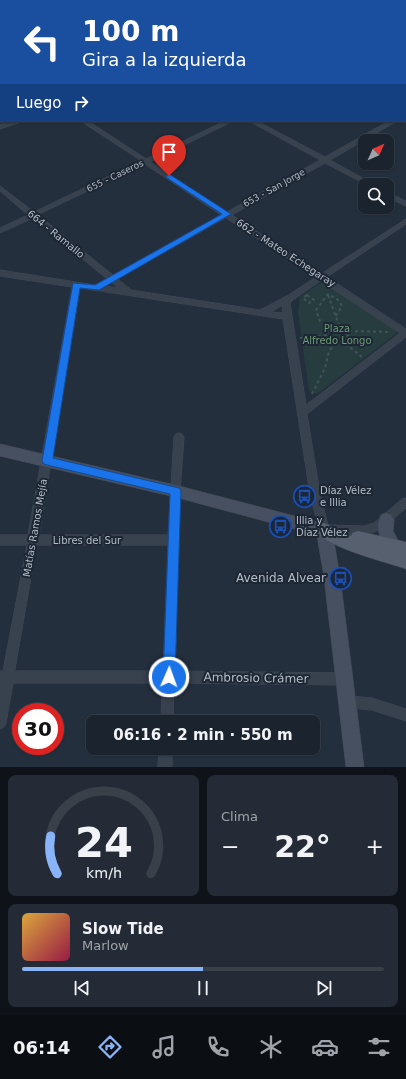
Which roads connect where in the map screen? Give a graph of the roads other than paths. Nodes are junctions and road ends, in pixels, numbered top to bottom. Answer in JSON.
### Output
{"nodes":[{"id":1,"x":18,"y":122,"type":"edge"},
{"id":2,"x":86,"y":122,"type":"edge"},
{"id":3,"x":228,"y":122,"type":"edge"},
{"id":4,"x":254,"y":122,"type":"edge"},
{"id":5,"x":392,"y":122,"type":"edge"},
{"id":6,"x":0,"y":127,"type":"edge"},
{"id":7,"x":326,"y":159,"type":"junction"},
{"id":8,"x":146,"y":161,"type":"junction"},
{"id":9,"x":360,"y":178,"type":"edge"},
{"id":10,"x":0,"y":188,"type":"edge"},
{"id":11,"x":394,"y":198,"type":"edge"},
{"id":12,"x":406,"y":204,"type":"edge"},
{"id":13,"x":227,"y":214,"type":"junction"},
{"id":14,"x":34,"y":215,"type":"junction"},
{"id":15,"x":406,"y":221,"type":"edge"},
{"id":16,"x":0,"y":231,"type":"edge"},
{"id":17,"x":0,"y":273,"type":"edge"},
{"id":18,"x":322,"y":276,"type":"junction"},
{"id":19,"x":112,"y":279,"type":"junction"},
{"id":20,"x":76,"y":285,"type":"junction"},
{"id":21,"x":96,"y":288,"type":"junction"},
{"id":22,"x":129,"y":293,"type":"junction"},
{"id":23,"x":290,"y":298,"type":"junction"},
{"id":24,"x":258,"y":312,"type":"junction"},
{"id":25,"x":286,"y":317,"type":"junction"},
{"id":26,"x":406,"y":333,"type":"edge"},
{"id":27,"x":303,"y":412,"type":"junction"},
{"id":28,"x":179,"y":437,"type":"dead end"},
{"id":29,"x":0,"y":450,"type":"edge"},
{"id":30,"x":47,"y":461,"type":"junction"},
{"id":31,"x":175,"y":491,"type":"junction"},
{"id":32,"x":406,"y":502,"type":"edge"},
{"id":33,"x":386,"y":520,"type":"junction"},
{"id":34,"x":324,"y":530,"type":"junction"},
{"id":35,"x":0,"y":540,"type":"edge"},
{"id":36,"x":33,"y":540,"type":"junction"},
{"id":37,"x":173,"y":540,"type":"junction"},
{"id":38,"x":400,"y":548,"type":"edge"},
{"id":39,"x":406,"y":560,"type":"edge"},
{"id":40,"x":169,"y":677,"type":"junction"},
{"id":41,"x":4,"y":678,"type":"edge"},
{"id":42,"x":344,"y":679,"type":"junction"},
{"id":43,"x":348,"y":702,"type":"junction"},
{"id":44,"x":167,"y":715,"type":"edge"},
{"id":45,"x":406,"y":715,"type":"edge"},
{"id":46,"x":0,"y":723,"type":"edge"},
{"id":47,"x":166,"y":755,"type":"edge"},
{"id":48,"x":165,"y":767,"type":"edge"},
{"id":49,"x":355,"y":767,"type":"edge"}],
"edges":[{"from":1,"to":6,"type":"street"},
{"from":2,"to":8,"type":"street","name":"662 - Mateo Echegaray"},
{"from":3,"to":8,"type":"street","name":"655 - Caseros"},
{"from":4,"to":7,"type":"street"},
{"from":5,"to":7,"type":"street","name":"653 - San Jorge"},
{"from":7,"to":9,"type":"street"},
{"from":7,"to":13,"type":"street","name":"653 - San Jorge"},
{"from":8,"to":13,"type":"street","name":"662 - Mateo Echegaray"},
{"from":8,"to":14,"type":"street","name":"655 - Caseros"},
{"from":10,"to":14,"type":"street","name":"664 - Ramallo"},
{"from":11,"to":12,"type":"street"},
{"from":13,"to":18,"type":"street","name":"662 - Mateo Echegaray"},
{"from":13,"to":19,"type":"street","name":"653 - San Jorge"},
{"from":14,"to":16,"type":"street","name":"655 - Caseros"},
{"from":14,"to":19,"type":"street","name":"664 - Ramallo"},
{"from":15,"to":18,"type":"street"},
{"from":17,"to":20,"type":"street"},
{"from":18,"to":23,"type":"street"},
{"from":18,"to":26,"type":"street","name":"662 - Mateo Echegaray"},
{"from":19,"to":21,"type":"street"},
{"from":19,"to":22,"type":"street","name":"664 - Ramallo"},
{"from":20,"to":21,"type":"street"},
{"from":20,"to":30,"type":"street","name":"Matías Ramos Mejía"},
{"from":21,"to":22,"type":"street"},
{"from":22,"to":24,"type":"street"},
{"from":23,"to":24,"type":"street"},
{"from":23,"to":25,"type":"street"},
{"from":24,"to":25,"type":"street"},
{"from":25,"to":27,"type":"street"},
{"from":26,"to":27,"type":"street"},
{"from":27,"to":34,"type":"street"},
{"from":28,"to":31,"type":"street"},
{"from":29,"to":30,"type":"main road"},
{"from":30,"to":31,"type":"main road"},
{"from":30,"to":36,"type":"street","name":"Matías Ramos Mejía"},
{"from":31,"to":34,"type":"main road"},
{"from":31,"to":37,"type":"street"},
{"from":32,"to":33,"type":"street"},
{"from":33,"to":34,"type":"street"},
{"from":33,"to":38,"type":"main road"},
{"from":34,"to":38,"type":"main road"},
{"from":34,"to":39,"type":"main road"},
{"from":34,"to":42,"type":"main road"},
{"from":35,"to":36,"type":"street","name":"Libres del Sur"},
{"from":36,"to":37,"type":"street","name":"Libres del Sur"},
{"from":36,"to":41,"type":"street","name":"Matías Ramos Mejía"},
{"from":37,"to":40,"type":"street"},
{"from":40,"to":41,"type":"street","name":"Ambrosio Crámer"},
{"from":40,"to":42,"type":"street","name":"Ambrosio Crámer"},
{"from":40,"to":44,"type":"street"},
{"from":41,"to":46,"type":"street","name":"Matías Ramos Mejía"},
{"from":42,"to":43,"type":"main road"},
{"from":43,"to":45,"type":"street"},
{"from":43,"to":49,"type":"main road"},
{"from":47,"to":48,"type":"street"}]}
